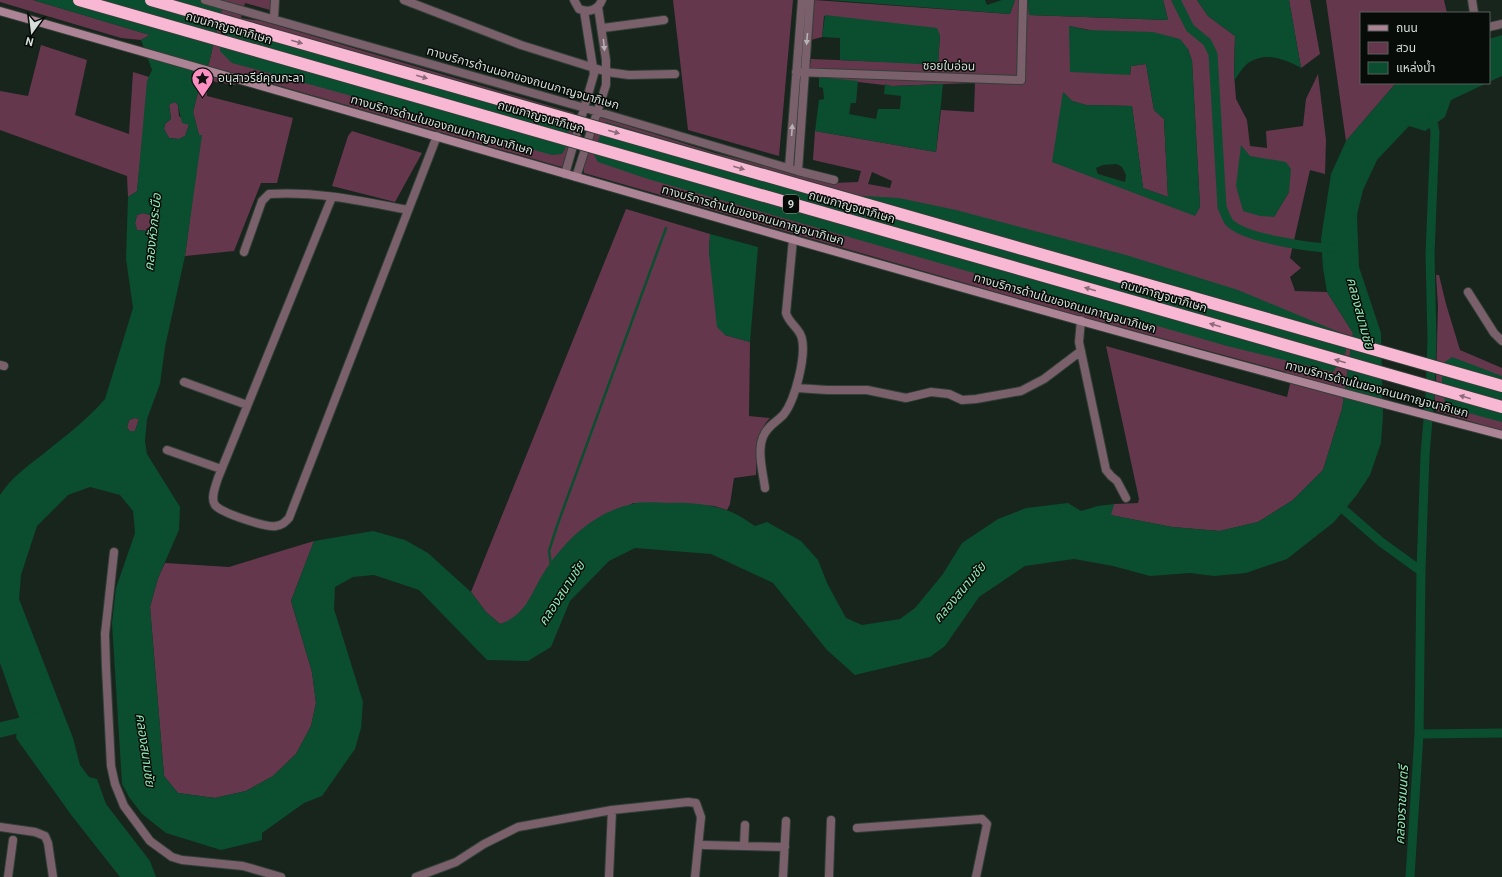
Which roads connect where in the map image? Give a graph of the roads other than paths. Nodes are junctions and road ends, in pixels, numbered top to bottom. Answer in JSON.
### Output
{"nodes":[{"id":1,"x":79,"y":0,"type":"edge"},
{"id":2,"x":151,"y":0,"type":"edge"},
{"id":3,"x":205,"y":0,"type":"edge"},
{"id":4,"x":275,"y":0,"type":"edge"},
{"id":5,"x":404,"y":0,"type":"edge"},
{"id":6,"x":574,"y":0,"type":"edge"},
{"id":7,"x":802,"y":0,"type":"edge"},
{"id":8,"x":810,"y":0,"type":"edge"},
{"id":9,"x":1023,"y":0,"type":"edge"},
{"id":10,"x":1472,"y":0,"type":"edge"},
{"id":11,"x":600,"y":4,"type":"edge"},
{"id":12,"x":0,"y":11,"type":"edge"},
{"id":13,"x":584,"y":11,"type":"junction"},
{"id":14,"x":1474,"y":12,"type":"edge"},
{"id":15,"x":274,"y":18,"type":"junction"},
{"id":16,"x":664,"y":20,"type":"dead end"},
{"id":17,"x":1502,"y":24,"type":"edge"},
{"id":18,"x":603,"y":28,"type":"junction"},
{"id":19,"x":1490,"y":28,"type":"edge"},
{"id":20,"x":594,"y":67,"type":"junction"},
{"id":21,"x":800,"y":71,"type":"junction"},
{"id":22,"x":607,"y":72,"type":"junction"},
{"id":23,"x":675,"y":74,"type":"dead end"},
{"id":24,"x":585,"y":108,"type":"junction"},
{"id":25,"x":596,"y":111,"type":"junction"},
{"id":26,"x":437,"y":136,"type":"junction"},
{"id":27,"x":789,"y":168,"type":"junction"},
{"id":28,"x":798,"y":171,"type":"junction"},
{"id":29,"x":565,"y":174,"type":"junction"},
{"id":30,"x":576,"y":177,"type":"junction"},
{"id":31,"x":834,"y":180,"type":"dead end"},
{"id":32,"x":332,"y":197,"type":"junction"},
{"id":33,"x":408,"y":210,"type":"junction"},
{"id":34,"x":793,"y":239,"type":"junction"},
{"id":35,"x":244,"y":252,"type":"dead end"},
{"id":36,"x":1468,"y":292,"type":"dead end"},
{"id":37,"x":1081,"y":320,"type":"junction"},
{"id":38,"x":1502,"y":341,"type":"edge"},
{"id":39,"x":1081,"y":351,"type":"junction"},
{"id":40,"x":184,"y":382,"type":"dead end"},
{"id":41,"x":1502,"y":386,"type":"edge"},
{"id":42,"x":797,"y":388,"type":"junction"},
{"id":43,"x":247,"y":406,"type":"junction"},
{"id":44,"x":1502,"y":407,"type":"edge"},
{"id":45,"x":1502,"y":435,"type":"edge"},
{"id":46,"x":167,"y":450,"type":"dead end"},
{"id":47,"x":221,"y":469,"type":"junction"},
{"id":48,"x":765,"y":488,"type":"dead end"},
{"id":49,"x":1126,"y":498,"type":"dead end"},
{"id":50,"x":114,"y":552,"type":"dead end"},
{"id":51,"x":612,"y":810,"type":"junction"},
{"id":52,"x":831,"y":820,"type":"dead end"},
{"id":53,"x":786,"y":822,"type":"dead end"},
{"id":54,"x":745,"y":825,"type":"dead end"},
{"id":55,"x":0,"y":827,"type":"edge"},
{"id":56,"x":857,"y":828,"type":"dead end"},
{"id":57,"x":13,"y":840,"type":"dead end"},
{"id":58,"x":704,"y":845,"type":"dead end"},
{"id":59,"x":744,"y":846,"type":"junction"},
{"id":60,"x":785,"y":847,"type":"junction"},
{"id":61,"x":8,"y":877,"type":"edge"},
{"id":62,"x":53,"y":877,"type":"edge"},
{"id":63,"x":281,"y":877,"type":"edge"},
{"id":64,"x":416,"y":877,"type":"edge"},
{"id":65,"x":609,"y":877,"type":"edge"},
{"id":66,"x":695,"y":877,"type":"edge"},
{"id":67,"x":783,"y":877,"type":"edge"},
{"id":68,"x":829,"y":877,"type":"edge"},
{"id":69,"x":976,"y":877,"type":"edge"}],
"edges":[{"from":44,"to":1,"type":"highway","name":"ถนนกาญจนาภิเษก","number":"9","one_way":true,"bridge":true},
{"from":2,"to":41,"type":"highway","name":"ถนนกาญจนาภิเษก","number":"9","one_way":true,"bridge":true},
{"from":3,"to":15,"type":"street","name":"ทางบริการด้านนอกของถนนกาญจนาภิเษก"},
{"from":4,"to":15,"type":"street"},
{"from":5,"to":20,"type":"street"},
{"from":6,"to":13,"type":"street"},
{"from":7,"to":21,"type":"street"},
{"from":8,"to":21,"type":"street","one_way":true},
{"from":9,"to":21,"type":"street","name":"ซอยใบอ่อน"},
{"from":10,"to":14,"type":"street"},
{"from":11,"to":13,"type":"street"},
{"from":11,"to":18,"type":"street"},
{"from":12,"to":26,"type":"main road","name":"ทางบริการด้านในของถนนกาญจนาภิเษก"},
{"from":13,"to":20,"type":"street"},
{"from":15,"to":24,"type":"street","name":"ทางบริการด้านนอกของถนนกาญจนาภิเษก"},
{"from":16,"to":18,"type":"street"},
{"from":17,"to":19,"type":"street"},
{"from":18,"to":22,"type":"street","one_way":true},
{"from":20,"to":22,"type":"street"},
{"from":20,"to":24,"type":"street"},
{"from":27,"to":21,"type":"street","one_way":true},
{"from":21,"to":28,"type":"street"},
{"from":22,"to":23,"type":"street"},
{"from":22,"to":25,"type":"street"},
{"from":24,"to":25,"type":"street","name":"ทางบริการด้านนอกของถนนกาญจนาภิเษก"},
{"from":24,"to":29,"type":"street"},
{"from":25,"to":27,"type":"street","name":"ทางบริการด้านนอกของถนนกาญจนาภิเษก"},
{"from":25,"to":30,"type":"street"},
{"from":26,"to":29,"type":"main road","name":"ทางบริการด้านในของถนนกาญจนาภิเษก"},
{"from":26,"to":33,"type":"street"},
{"from":27,"to":28,"type":"street","name":"ทางบริการด้านนอกของถนนกาญจนาภิเษก"},
{"from":28,"to":31,"type":"street","name":"ทางบริการด้านนอกของถนนกาญจนาภิเษก"},
{"from":29,"to":30,"type":"main road","name":"ทางบริการด้านในของถนนกาญจนาภิเษก"},
{"from":30,"to":34,"type":"main road","name":"ทางบริการด้านในของถนนกาญจนาภิเษก"},
{"from":32,"to":33,"type":"street"},
{"from":32,"to":35,"type":"street"},
{"from":32,"to":43,"type":"street"},
{"from":33,"to":47,"type":"street"},
{"from":34,"to":37,"type":"main road","name":"ทางบริการด้านในของถนนกาญจนาภิเษก"},
{"from":34,"to":42,"type":"street"},
{"from":36,"to":38,"type":"street"},
{"from":37,"to":39,"type":"street"},
{"from":37,"to":45,"type":"main road","name":"ทางบริการด้านในของถนนกาญจนาภิเษก"},
{"from":39,"to":42,"type":"street"},
{"from":39,"to":49,"type":"street"},
{"from":40,"to":43,"type":"street"},
{"from":42,"to":48,"type":"street"},
{"from":43,"to":47,"type":"street"},
{"from":46,"to":47,"type":"street"},
{"from":50,"to":63,"type":"street"},
{"from":51,"to":64,"type":"street"},
{"from":51,"to":65,"type":"street"},
{"from":51,"to":66,"type":"street"},
{"from":52,"to":68,"type":"street"},
{"from":53,"to":60,"type":"street"},
{"from":54,"to":59,"type":"street"},
{"from":55,"to":62,"type":"street"},
{"from":56,"to":69,"type":"street"},
{"from":57,"to":61,"type":"street"},
{"from":58,"to":59,"type":"street"},
{"from":59,"to":60,"type":"street"},
{"from":60,"to":67,"type":"street"}]}
